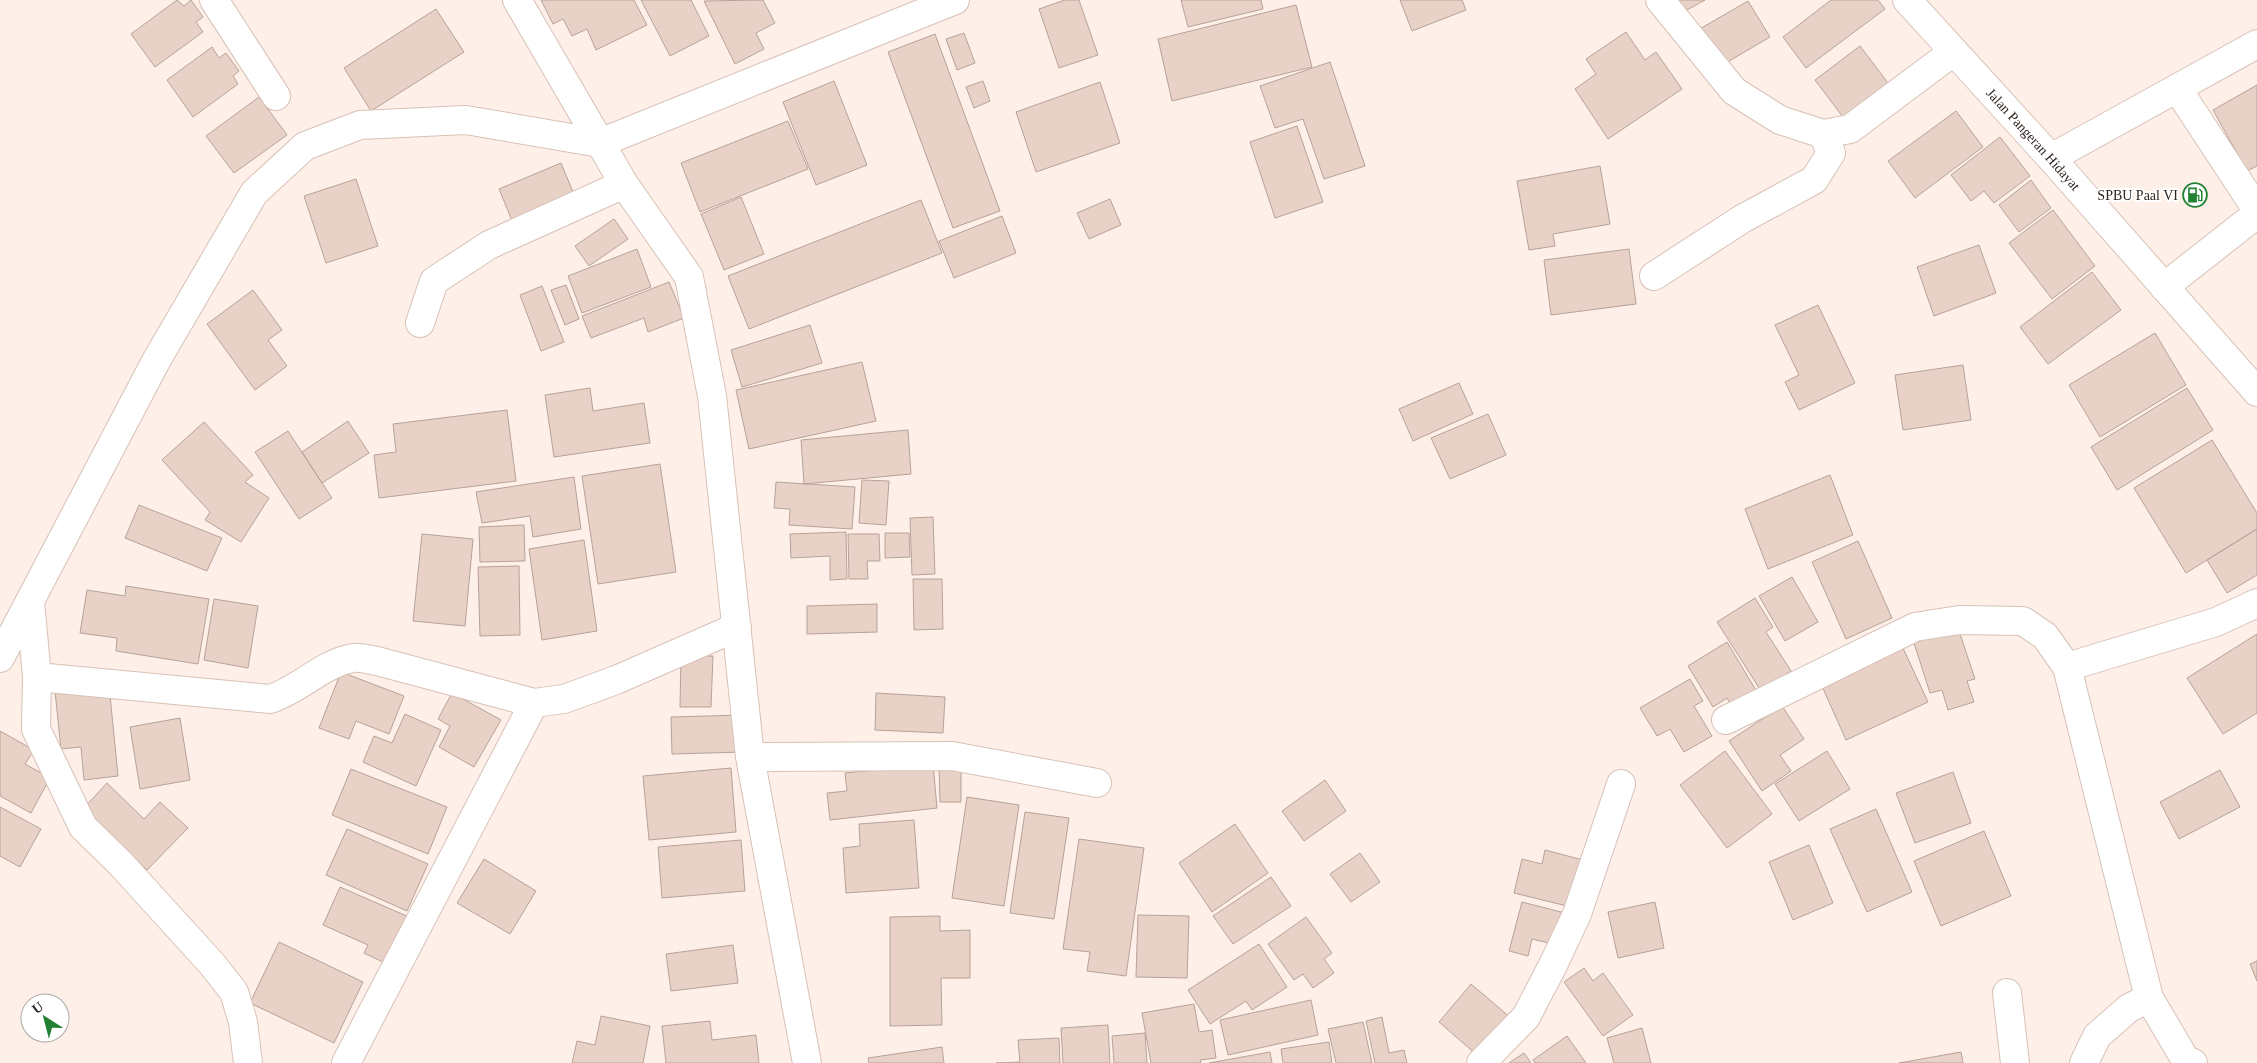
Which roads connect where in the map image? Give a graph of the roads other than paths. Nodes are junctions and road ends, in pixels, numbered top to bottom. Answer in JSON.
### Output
{"nodes":[{"id":1,"x":214,"y":0,"type":"edge"},
{"id":2,"x":517,"y":0,"type":"edge"},
{"id":3,"x":955,"y":0,"type":"edge"},
{"id":4,"x":1660,"y":0,"type":"edge"},
{"id":5,"x":1907,"y":0,"type":"edge"},
{"id":6,"x":2257,"y":44,"type":"edge"},
{"id":7,"x":1953,"y":52,"type":"junction"},
{"id":8,"x":2177,"y":88,"type":"junction"},
{"id":9,"x":276,"y":96,"type":"dead end"},
{"id":10,"x":1823,"y":134,"type":"junction"},
{"id":11,"x":600,"y":143,"type":"junction"},
{"id":12,"x":2051,"y":158,"type":"junction"},
{"id":13,"x":624,"y":184,"type":"junction"},
{"id":14,"x":2257,"y":210,"type":"edge"},
{"id":15,"x":2257,"y":214,"type":"edge"},
{"id":16,"x":1654,"y":276,"type":"dead end"},
{"id":17,"x":2164,"y":286,"type":"junction"},
{"id":18,"x":420,"y":323,"type":"dead end"},
{"id":19,"x":2257,"y":392,"type":"edge"},
{"id":20,"x":30,"y":601,"type":"junction"},
{"id":21,"x":2257,"y":603,"type":"edge"},
{"id":22,"x":737,"y":627,"type":"junction"},
{"id":23,"x":0,"y":658,"type":"edge"},
{"id":24,"x":2067,"y":667,"type":"junction"},
{"id":25,"x":37,"y":677,"type":"junction"},
{"id":26,"x":534,"y":703,"type":"junction"},
{"id":27,"x":1726,"y":720,"type":"dead end"},
{"id":28,"x":750,"y":757,"type":"junction"},
{"id":29,"x":1097,"y":783,"type":"dead end"},
{"id":30,"x":1621,"y":784,"type":"dead end"},
{"id":31,"x":2006,"y":993,"type":"dead end"},
{"id":32,"x":2149,"y":998,"type":"junction"},
{"id":33,"x":248,"y":1063,"type":"edge"},
{"id":34,"x":346,"y":1063,"type":"edge"},
{"id":35,"x":807,"y":1063,"type":"edge"},
{"id":36,"x":1481,"y":1063,"type":"edge"},
{"id":37,"x":2014,"y":1063,"type":"edge"},
{"id":38,"x":2084,"y":1063,"type":"edge"},
{"id":39,"x":2193,"y":1063,"type":"edge"}],
"edges":[{"from":1,"to":9,"type":"main road"},
{"from":2,"to":11,"type":"main road"},
{"from":3,"to":11,"type":"main road"},
{"from":4,"to":10,"type":"main road"},
{"from":5,"to":7,"type":"main road","name":"Jalan Pangeran Hidayat"},
{"from":6,"to":8,"type":"main road"},
{"from":7,"to":10,"type":"main road"},
{"from":7,"to":12,"type":"main road","name":"Jalan Pangeran Hidayat"},
{"from":8,"to":12,"type":"main road"},
{"from":8,"to":14,"type":"main road"},
{"from":10,"to":16,"type":"main road"},
{"from":11,"to":13,"type":"main road"},
{"from":11,"to":20,"type":"main road"},
{"from":12,"to":17,"type":"main road","name":"Jalan Pangeran Hidayat"},
{"from":13,"to":18,"type":"main road"},
{"from":13,"to":22,"type":"main road"},
{"from":15,"to":17,"type":"main road"},
{"from":17,"to":19,"type":"main road","name":"Jalan Pangeran Hidayat"},
{"from":20,"to":23,"type":"main road"},
{"from":20,"to":25,"type":"main road"},
{"from":21,"to":24,"type":"main road"},
{"from":22,"to":26,"type":"main road"},
{"from":22,"to":28,"type":"main road"},
{"from":24,"to":27,"type":"main road"},
{"from":24,"to":32,"type":"main road"},
{"from":25,"to":26,"type":"main road"},
{"from":25,"to":33,"type":"main road"},
{"from":26,"to":34,"type":"main road"},
{"from":28,"to":29,"type":"main road"},
{"from":28,"to":35,"type":"main road"},
{"from":30,"to":36,"type":"main road"},
{"from":31,"to":37,"type":"main road"},
{"from":32,"to":38,"type":"main road"},
{"from":32,"to":39,"type":"main road"}]}
